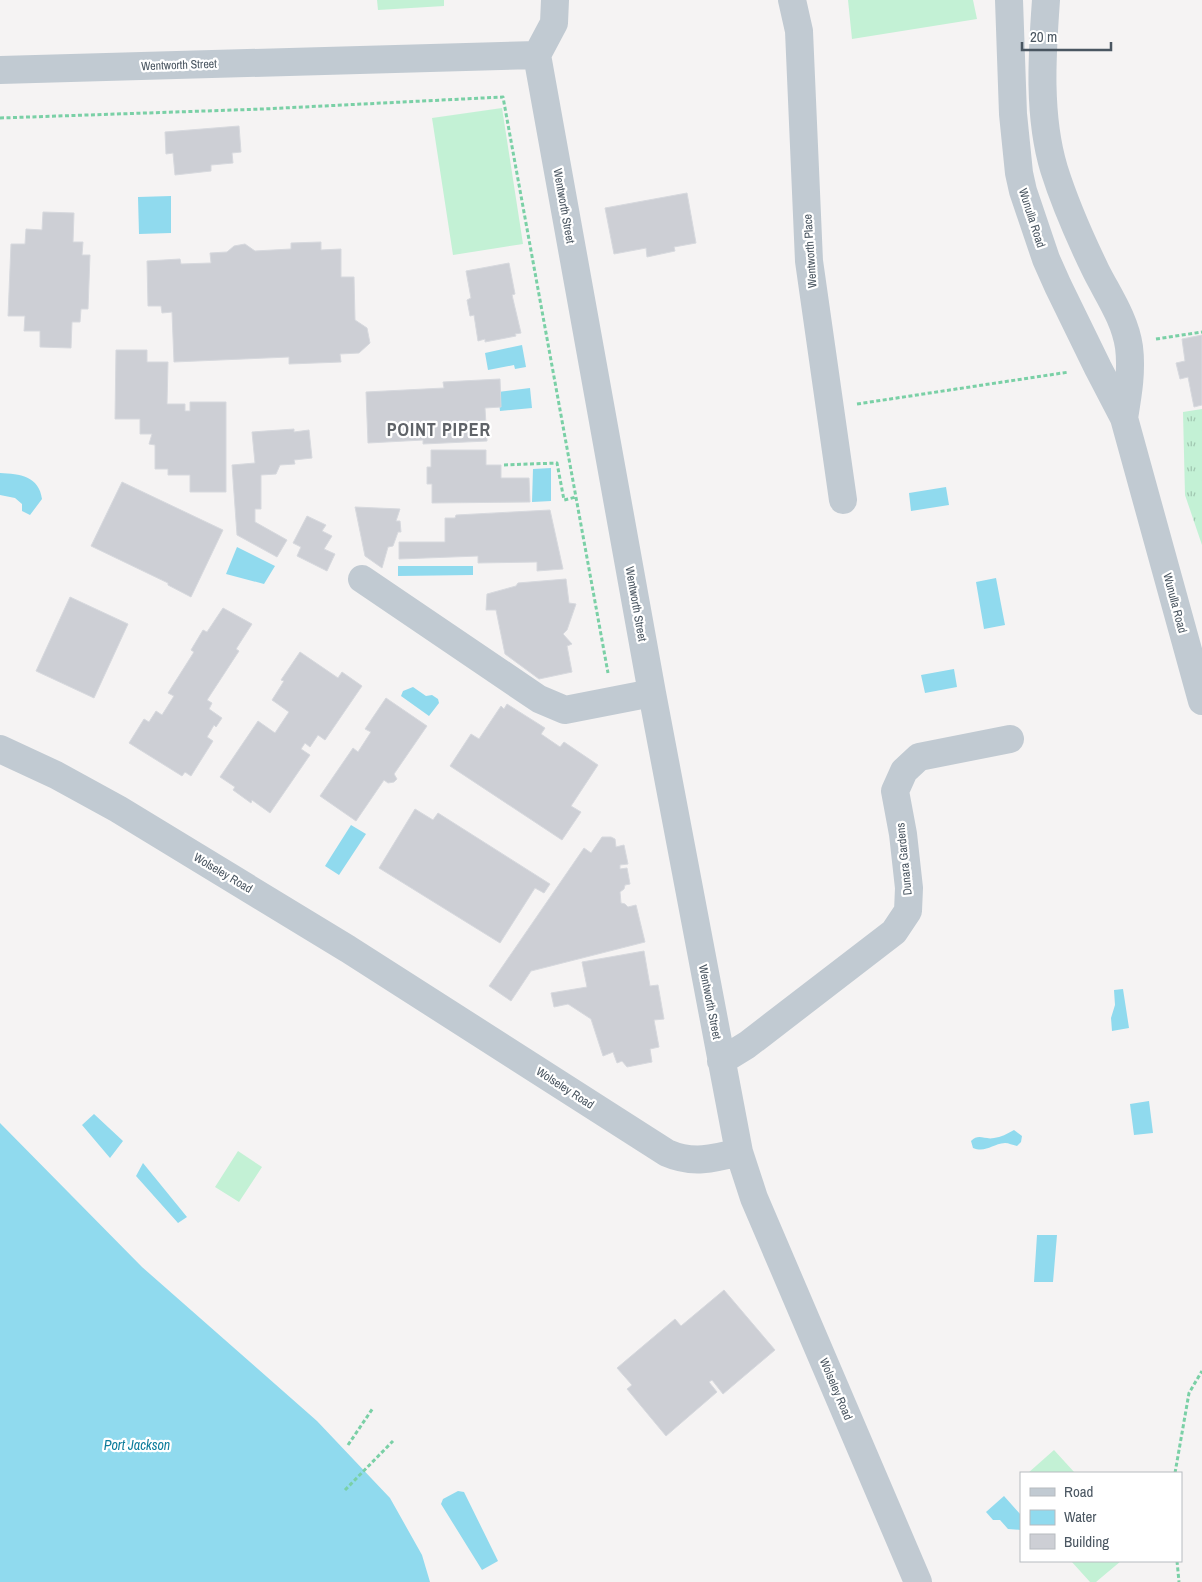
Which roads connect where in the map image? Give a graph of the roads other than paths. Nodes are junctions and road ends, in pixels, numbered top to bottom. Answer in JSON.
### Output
{"nodes":[{"id":1,"x":554,"y":0,"type":"edge"},
{"id":2,"x":792,"y":0,"type":"edge"},
{"id":3,"x":1009,"y":0,"type":"edge"},
{"id":4,"x":1046,"y":0,"type":"edge"},
{"id":5,"x":537,"y":55,"type":"junction"},
{"id":6,"x":0,"y":70,"type":"edge"},
{"id":7,"x":1124,"y":418,"type":"junction"},
{"id":8,"x":843,"y":500,"type":"dead end"},
{"id":9,"x":362,"y":579,"type":"dead end"},
{"id":10,"x":652,"y":692,"type":"junction"},
{"id":11,"x":1202,"y":700,"type":"edge"},
{"id":12,"x":1010,"y":739,"type":"dead end"},
{"id":13,"x":0,"y":748,"type":"edge"},
{"id":14,"x":721,"y":1061,"type":"junction"},
{"id":15,"x":739,"y":1152,"type":"junction"},
{"id":16,"x":918,"y":1582,"type":"edge"}],
"edges":[{"from":1,"to":5,"type":"street"},
{"from":2,"to":8,"type":"street","name":"Wentworth Place"},
{"from":3,"to":7,"type":"street","name":"Wunulla Road"},
{"from":4,"to":7,"type":"street","name":"Wunulla Road"},
{"from":5,"to":6,"type":"street","name":"Wentworth Street"},
{"from":5,"to":10,"type":"street","name":"Wentworth Street"},
{"from":7,"to":11,"type":"street","name":"Wunulla Road"},
{"from":9,"to":10,"type":"street"},
{"from":10,"to":14,"type":"street","name":"Wentworth Street"},
{"from":12,"to":14,"type":"street","name":"Dunara Gardens"},
{"from":13,"to":15,"type":"street","name":"Wolseley Road"},
{"from":14,"to":15,"type":"street","name":"Wentworth Street"},
{"from":15,"to":16,"type":"street","name":"Wolseley Road"}]}
